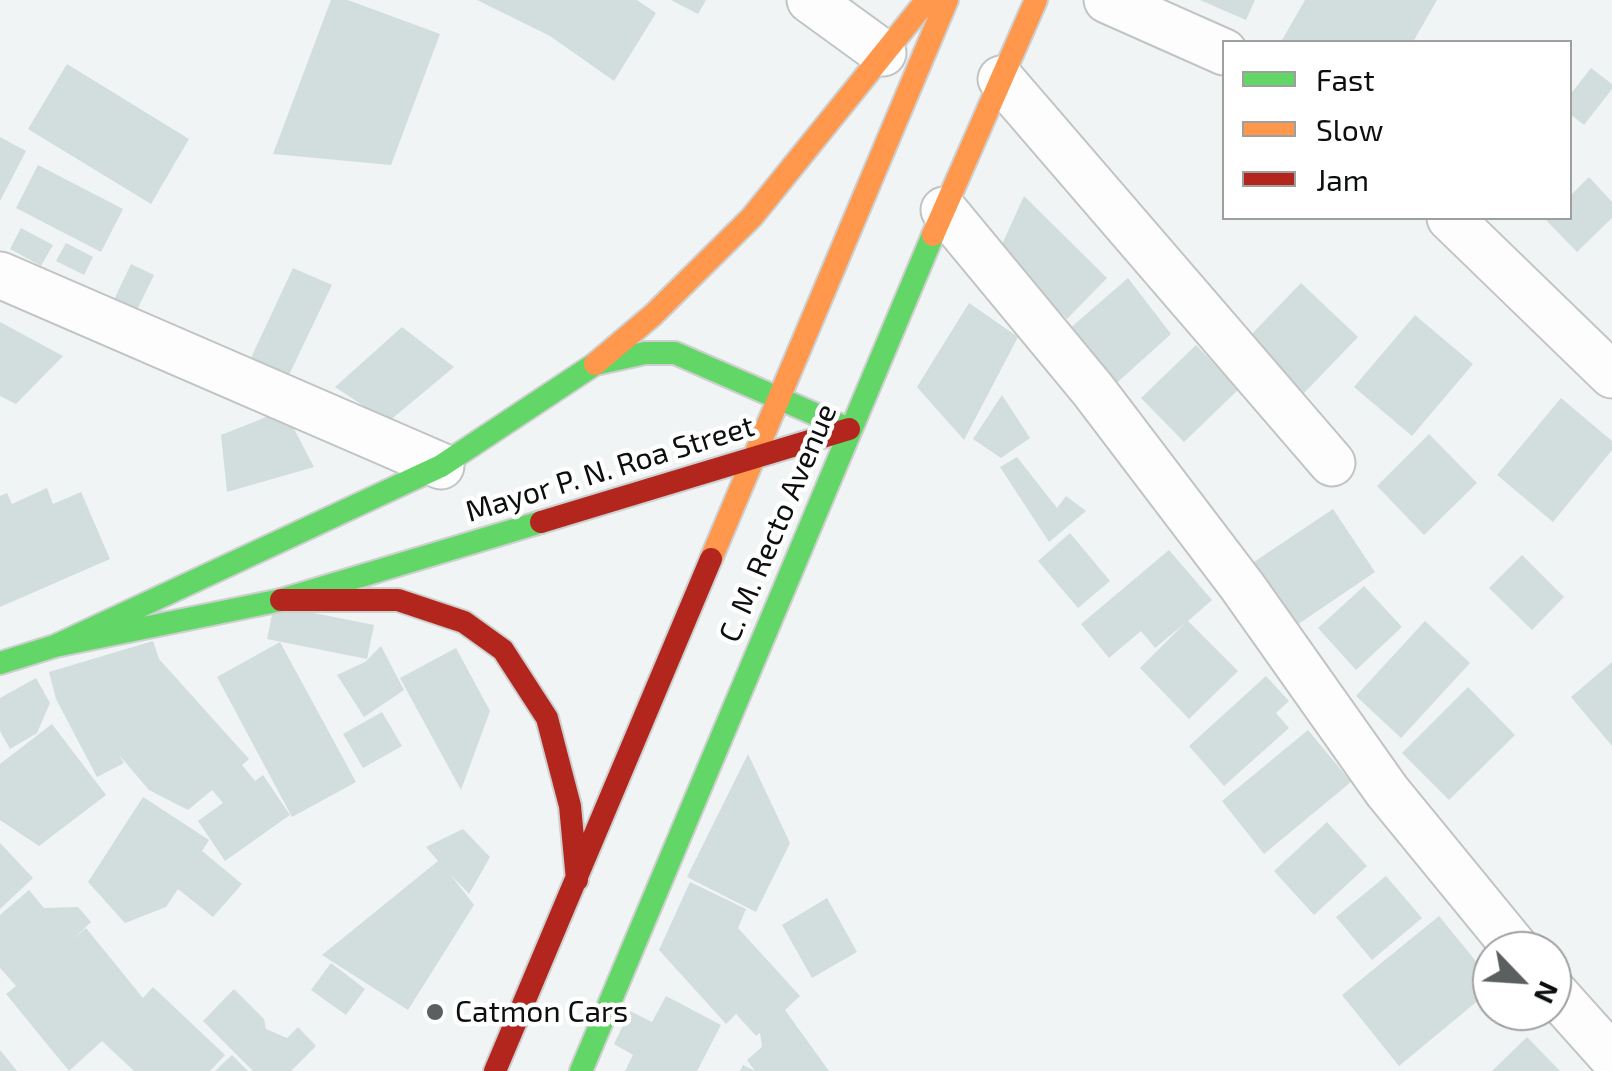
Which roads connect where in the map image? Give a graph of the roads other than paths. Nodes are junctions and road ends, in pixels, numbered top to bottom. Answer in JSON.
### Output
{"nodes":[{"id":1,"x":810,"y":0,"type":"edge"},
{"id":2,"x":927,"y":0,"type":"edge"},
{"id":3,"x":947,"y":0,"type":"edge"},
{"id":4,"x":1036,"y":0,"type":"edge"},
{"id":5,"x":1107,"y":0,"type":"edge"},
{"id":6,"x":1222,"y":51,"type":"edge"},
{"id":7,"x":883,"y":53,"type":"junction"},
{"id":8,"x":1001,"y":80,"type":"junction"},
{"id":9,"x":944,"y":210,"type":"junction"},
{"id":10,"x":1452,"y":220,"type":"edge"},
{"id":11,"x":0,"y":275,"type":"edge"},
{"id":12,"x":1605,"y":355,"type":"edge"},
{"id":13,"x":595,"y":364,"type":"junction"},
{"id":14,"x":781,"y":401,"type":"junction"},
{"id":15,"x":849,"y":429,"type":"junction"},
{"id":16,"x":758,"y":456,"type":"junction"},
{"id":17,"x":1332,"y":463,"type":"dead end"},
{"id":18,"x":441,"y":466,"type":"junction"},
{"id":19,"x":281,"y":600,"type":"junction"},
{"id":20,"x":19,"y":648,"type":"edge"},
{"id":21,"x":578,"y":884,"type":"junction"},
{"id":22,"x":1502,"y":931,"type":"edge"},
{"id":23,"x":1572,"y":1008,"type":"edge"},
{"id":24,"x":1605,"y":1037,"type":"edge"},
{"id":25,"x":495,"y":1071,"type":"edge"},
{"id":26,"x":581,"y":1071,"type":"edge"}],
"edges":[{"from":1,"to":7,"type":"street"},
{"from":2,"to":7,"type":"main road"},
{"from":3,"to":14,"type":"main road","name":"C. M. Recto Avenue"},
{"from":4,"to":8,"type":"main road","name":"C. M. Recto Avenue"},
{"from":5,"to":6,"type":"street"},
{"from":7,"to":13,"type":"main road"},
{"from":8,"to":9,"type":"main road","name":"C. M. Recto Avenue"},
{"from":8,"to":17,"type":"street"},
{"from":9,"to":15,"type":"main road","name":"C. M. Recto Avenue"},
{"from":9,"to":22,"type":"street"},
{"from":10,"to":12,"type":"street"},
{"from":11,"to":18,"type":"street"},
{"from":13,"to":14,"type":"main road","name":"Mayor P. N. Roa Street"},
{"from":13,"to":18,"type":"main road","name":"Mayor P. N. Roa Street"},
{"from":14,"to":15,"type":"main road","name":"Mayor P. N. Roa Street"},
{"from":14,"to":16,"type":"main road","name":"C. M. Recto Avenue"},
{"from":15,"to":16,"type":"main road","name":"Mayor P. N. Roa Street"},
{"from":15,"to":26,"type":"main road","name":"C. M. Recto Avenue"},
{"from":16,"to":19,"type":"main road","name":"Mayor P. N. Roa Street"},
{"from":16,"to":21,"type":"main road","name":"C. M. Recto Avenue"},
{"from":18,"to":20,"type":"main road","name":"Mayor P. N. Roa Street"},
{"from":19,"to":20,"type":"main road","name":"Mayor P. N. Roa Street"},
{"from":19,"to":21,"type":"main road"},
{"from":21,"to":25,"type":"main road","name":"C. M. Recto Avenue"},
{"from":23,"to":24,"type":"street"}]}
